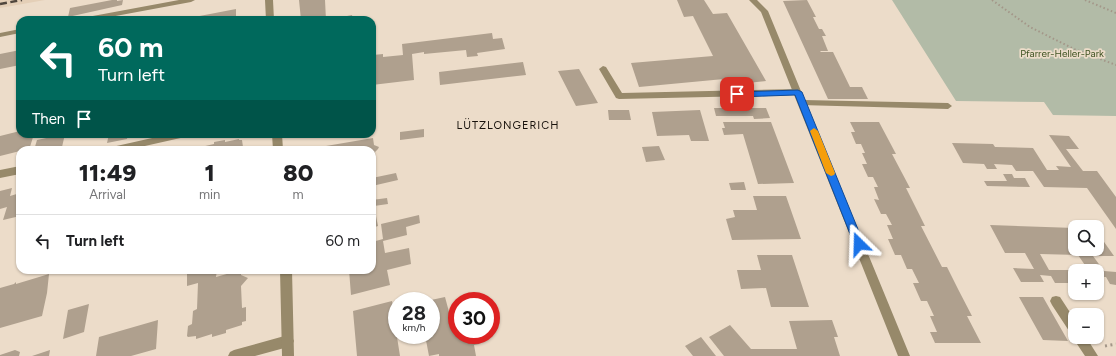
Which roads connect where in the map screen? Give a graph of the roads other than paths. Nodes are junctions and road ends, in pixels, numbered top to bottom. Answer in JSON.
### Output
{"nodes":[{"id":1,"x":191,"y":0,"type":"edge"},
{"id":2,"x":269,"y":0,"type":"edge"},
{"id":3,"x":753,"y":0,"type":"edge"},
{"id":4,"x":104,"y":16,"type":"edge"},
{"id":5,"x":270,"y":16,"type":"edge"},
{"id":6,"x":16,"y":32,"type":"edge"},
{"id":7,"x":0,"y":35,"type":"edge"},
{"id":8,"x":604,"y":69,"type":"dead end"},
{"id":9,"x":798,"y":92,"type":"junction"},
{"id":10,"x":803,"y":103,"type":"junction"},
{"id":11,"x":948,"y":106,"type":"dead end"},
{"id":12,"x":168,"y":138,"type":"edge"},
{"id":13,"x":130,"y":146,"type":"edge"},
{"id":14,"x":16,"y":171,"type":"edge"},
{"id":15,"x":0,"y":174,"type":"edge"},
{"id":16,"x":286,"y":274,"type":"edge"},
{"id":17,"x":1056,"y":300,"type":"dead end"},
{"id":18,"x":1068,"y":319,"type":"edge"},
{"id":19,"x":288,"y":340,"type":"junction"},
{"id":20,"x":1084,"y":344,"type":"edge"},
{"id":21,"x":234,"y":356,"type":"edge"},
{"id":22,"x":288,"y":356,"type":"edge"},
{"id":23,"x":904,"y":356,"type":"edge"},
{"id":24,"x":1092,"y":356,"type":"edge"}],
"edges":[{"from":1,"to":4,"type":"street"},
{"from":2,"to":5,"type":"street"},
{"from":3,"to":9,"type":"street"},
{"from":6,"to":7,"type":"street"},
{"from":8,"to":9,"type":"street"},
{"from":9,"to":10,"type":"street"},
{"from":10,"to":11,"type":"street"},
{"from":10,"to":23,"type":"street"},
{"from":12,"to":13,"type":"street"},
{"from":14,"to":15,"type":"street"},
{"from":16,"to":19,"type":"street"},
{"from":17,"to":18,"type":"street"},
{"from":19,"to":21,"type":"street"},
{"from":19,"to":22,"type":"street"},
{"from":20,"to":24,"type":"street"}]}
